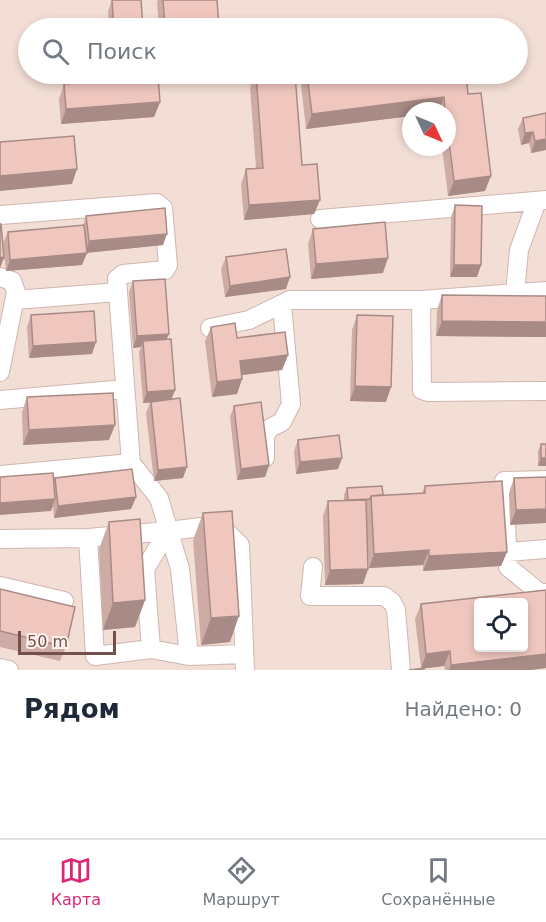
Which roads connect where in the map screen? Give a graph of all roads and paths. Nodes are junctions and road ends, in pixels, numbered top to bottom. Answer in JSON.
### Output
{"nodes":[{"id":1,"x":541,"y":200,"type":"edge"},
{"id":2,"x":0,"y":214,"type":"edge"},
{"id":3,"x":320,"y":219,"type":"dead end"},
{"id":4,"x":0,"y":277,"type":"edge"},
{"id":5,"x":546,"y":291,"type":"edge"},
{"id":6,"x":118,"y":292,"type":"junction"},
{"id":7,"x":514,"y":293,"type":"junction"},
{"id":8,"x":15,"y":300,"type":"junction"},
{"id":9,"x":421,"y":300,"type":"junction"},
{"id":10,"x":282,"y":305,"type":"junction"},
{"id":11,"x":210,"y":328,"type":"edge"},
{"id":12,"x":0,"y":372,"type":"edge"},
{"id":13,"x":125,"y":389,"type":"junction"},
{"id":14,"x":546,"y":391,"type":"edge"},
{"id":15,"x":0,"y":400,"type":"edge"},
{"id":16,"x":265,"y":460,"type":"edge"},
{"id":17,"x":131,"y":463,"type":"junction"},
{"id":18,"x":0,"y":475,"type":"edge"},
{"id":19,"x":546,"y":480,"type":"edge"},
{"id":20,"x":168,"y":531,"type":"junction"},
{"id":21,"x":88,"y":537,"type":"junction"},
{"id":22,"x":0,"y":539,"type":"edge"},
{"id":23,"x":546,"y":549,"type":"edge"},
{"id":24,"x":507,"y":552,"type":"junction"},
{"id":25,"x":313,"y":567,"type":"dead end"},
{"id":26,"x":0,"y":586,"type":"edge"},
{"id":27,"x":546,"y":593,"type":"edge"},
{"id":28,"x":64,"y":602,"type":"edge"},
{"id":29,"x":151,"y":650,"type":"junction"},
{"id":30,"x":189,"y":656,"type":"junction"},
{"id":31,"x":244,"y":662,"type":"edge"},
{"id":32,"x":95,"y":663,"type":"edge"},
{"id":33,"x":0,"y":668,"type":"edge"},
{"id":34,"x":9,"y":670,"type":"edge"},
{"id":35,"x":401,"y":670,"type":"edge"}],
"edges":[{"from":1,"to":3,"type":"street"},
{"from":1,"to":7,"type":"street"},
{"from":2,"to":6,"type":"street"},
{"from":4,"to":8,"type":"street"},
{"from":5,"to":7,"type":"street"},
{"from":6,"to":8,"type":"street"},
{"from":6,"to":13,"type":"street"},
{"from":7,"to":9,"type":"street"},
{"from":8,"to":12,"type":"street"},
{"from":9,"to":10,"type":"street"},
{"from":9,"to":14,"type":"street"},
{"from":10,"to":11,"type":"street"},
{"from":10,"to":16,"type":"street"},
{"from":13,"to":15,"type":"street"},
{"from":13,"to":17,"type":"street"},
{"from":17,"to":18,"type":"street"},
{"from":17,"to":20,"type":"street"},
{"from":19,"to":24,"type":"street"},
{"from":20,"to":21,"type":"street"},
{"from":20,"to":29,"type":"street"},
{"from":20,"to":30,"type":"street"},
{"from":20,"to":31,"type":"street"},
{"from":21,"to":22,"type":"street"},
{"from":21,"to":32,"type":"street"},
{"from":23,"to":24,"type":"street"},
{"from":24,"to":27,"type":"street"},
{"from":25,"to":35,"type":"street"},
{"from":26,"to":28,"type":"street"},
{"from":29,"to":30,"type":"street"},
{"from":29,"to":32,"type":"street"},
{"from":30,"to":31,"type":"street"},
{"from":33,"to":34,"type":"street"}]}
